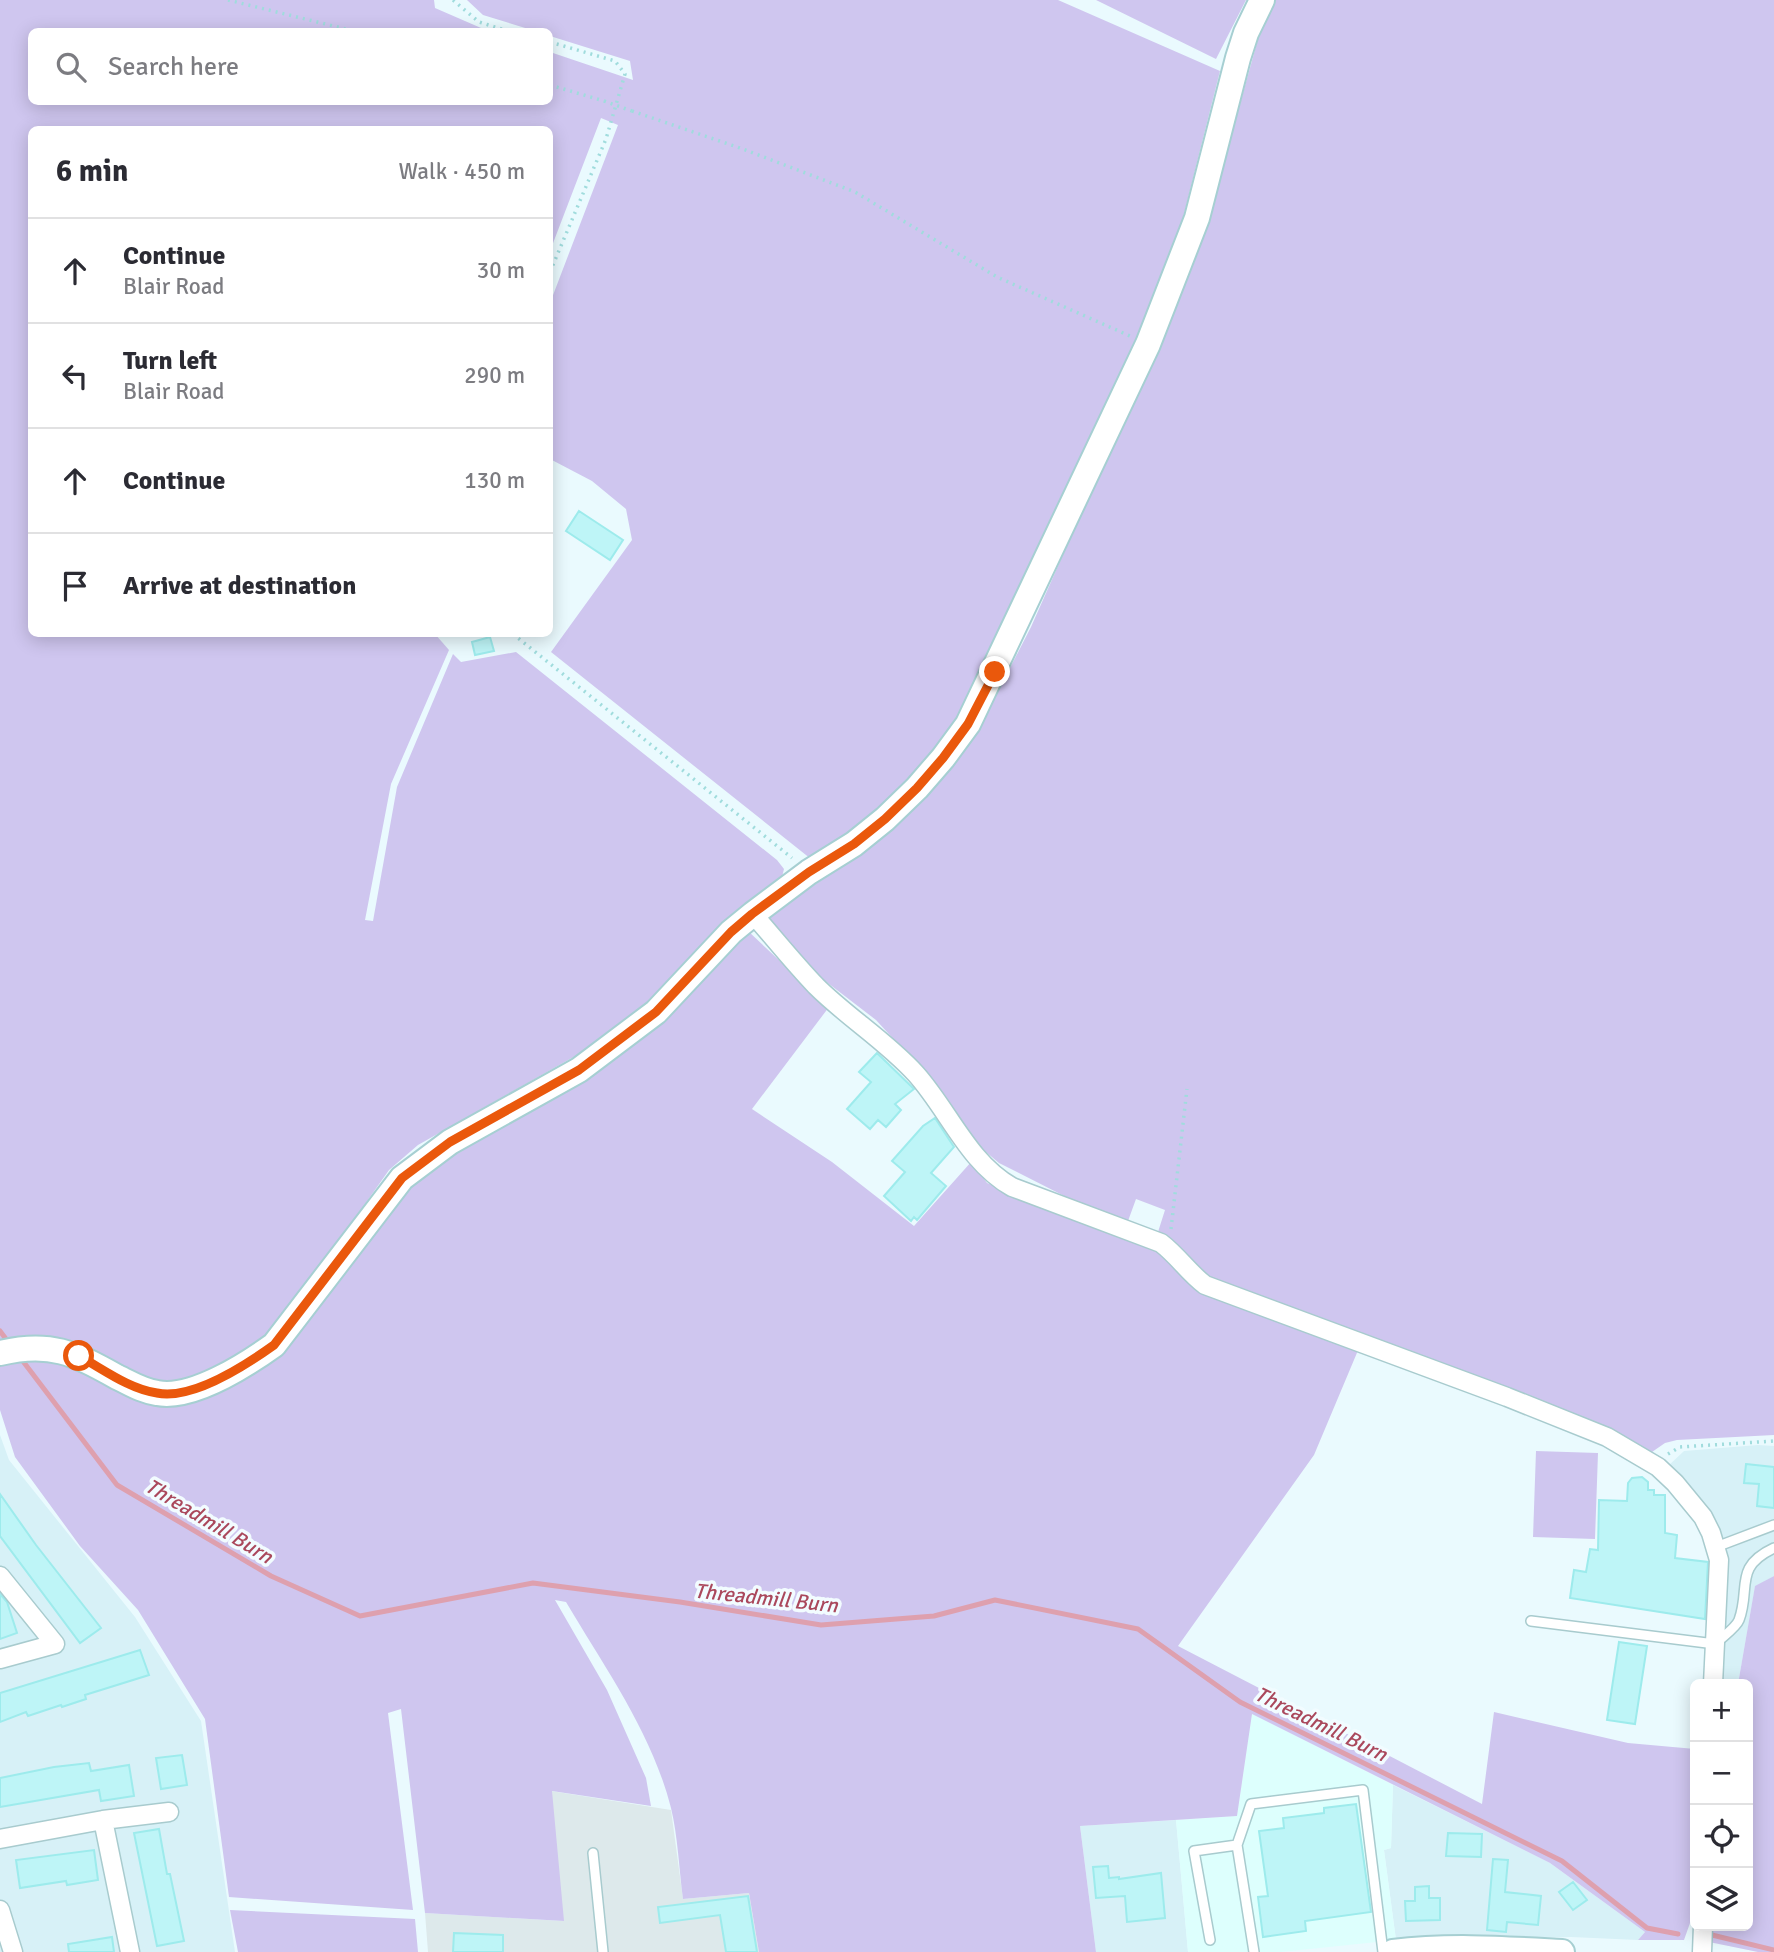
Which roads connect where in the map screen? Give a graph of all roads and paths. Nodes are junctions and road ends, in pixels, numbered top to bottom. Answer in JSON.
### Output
{"nodes":[{"id":1,"x":228,"y":0,"type":"edge"},
{"id":2,"x":453,"y":0,"type":"edge"},
{"id":3,"x":1262,"y":0,"type":"edge"},
{"id":4,"x":342,"y":28,"type":"edge"},
{"id":5,"x":498,"y":28,"type":"edge"},
{"id":6,"x":553,"y":44,"type":"edge"},
{"id":7,"x":553,"y":86,"type":"edge"},
{"id":8,"x":553,"y":265,"type":"edge"},
{"id":9,"x":1150,"y":339,"type":"junction"},
{"id":10,"x":517,"y":637,"type":"edge"},
{"id":11,"x":809,"y":872,"type":"junction"},
{"id":12,"x":752,"y":914,"type":"junction"},
{"id":13,"x":1187,"y":1089,"type":"dead end"},
{"id":14,"x":1168,"y":1248,"type":"junction"},
{"id":15,"x":8,"y":1351,"type":"edge"},
{"id":16,"x":1774,"y":1441,"type":"edge"},
{"id":17,"x":1658,"y":1466,"type":"junction"},
{"id":18,"x":1774,"y":1525,"type":"edge"},
{"id":19,"x":1716,"y":1547,"type":"junction"},
{"id":20,"x":1774,"y":1548,"type":"edge"},
{"id":21,"x":0,"y":1576,"type":"edge"},
{"id":22,"x":1531,"y":1621,"type":"dead end"},
{"id":23,"x":1715,"y":1643,"type":"junction"},
{"id":24,"x":0,"y":1659,"type":"edge"},
{"id":25,"x":1713,"y":1679,"type":"edge"},
{"id":26,"x":169,"y":1812,"type":"dead end"},
{"id":27,"x":103,"y":1820,"type":"junction"},
{"id":28,"x":0,"y":1839,"type":"edge"},
{"id":29,"x":1237,"y":1845,"type":"junction"},
{"id":30,"x":593,"y":1853,"type":"dead end"},
{"id":31,"x":0,"y":1910,"type":"edge"},
{"id":32,"x":1703,"y":1931,"type":"edge"},
{"id":33,"x":1210,"y":1940,"type":"dead end"},
{"id":34,"x":13,"y":1952,"type":"edge"},
{"id":35,"x":130,"y":1952,"type":"edge"},
{"id":36,"x":603,"y":1952,"type":"edge"},
{"id":37,"x":1254,"y":1952,"type":"edge"},
{"id":38,"x":1383,"y":1952,"type":"edge"},
{"id":39,"x":1393,"y":1952,"type":"edge"},
{"id":40,"x":1562,"y":1952,"type":"edge"},
{"id":41,"x":1702,"y":1952,"type":"edge"}],
"edges":[{"from":1,"to":4,"type":"path"},
{"from":2,"to":5,"type":"path"},
{"from":3,"to":9,"type":"street"},
{"from":6,"to":8,"type":"path"},
{"from":7,"to":9,"type":"path","bridge":true},
{"from":9,"to":11,"type":"street"},
{"from":10,"to":11,"type":"path"},
{"from":11,"to":12,"type":"street"},
{"from":12,"to":14,"type":"street"},
{"from":12,"to":15,"type":"street"},
{"from":13,"to":14,"type":"path"},
{"from":14,"to":17,"type":"street"},
{"from":16,"to":17,"type":"path"},
{"from":17,"to":19,"type":"street"},
{"from":18,"to":19,"type":"lane"},
{"from":19,"to":23,"type":"street"},
{"from":20,"to":23,"type":"lane"},
{"from":21,"to":24,"type":"street"},
{"from":22,"to":23,"type":"lane"},
{"from":23,"to":25,"type":"street"},
{"from":26,"to":27,"type":"street"},
{"from":27,"to":28,"type":"street"},
{"from":27,"to":35,"type":"street"},
{"from":29,"to":33,"type":"lane"},
{"from":29,"to":37,"type":"lane"},
{"from":29,"to":38,"type":"lane"},
{"from":30,"to":36,"type":"lane"},
{"from":31,"to":34,"type":"street"},
{"from":32,"to":41,"type":"street"},
{"from":39,"to":40,"type":"street"}]}
